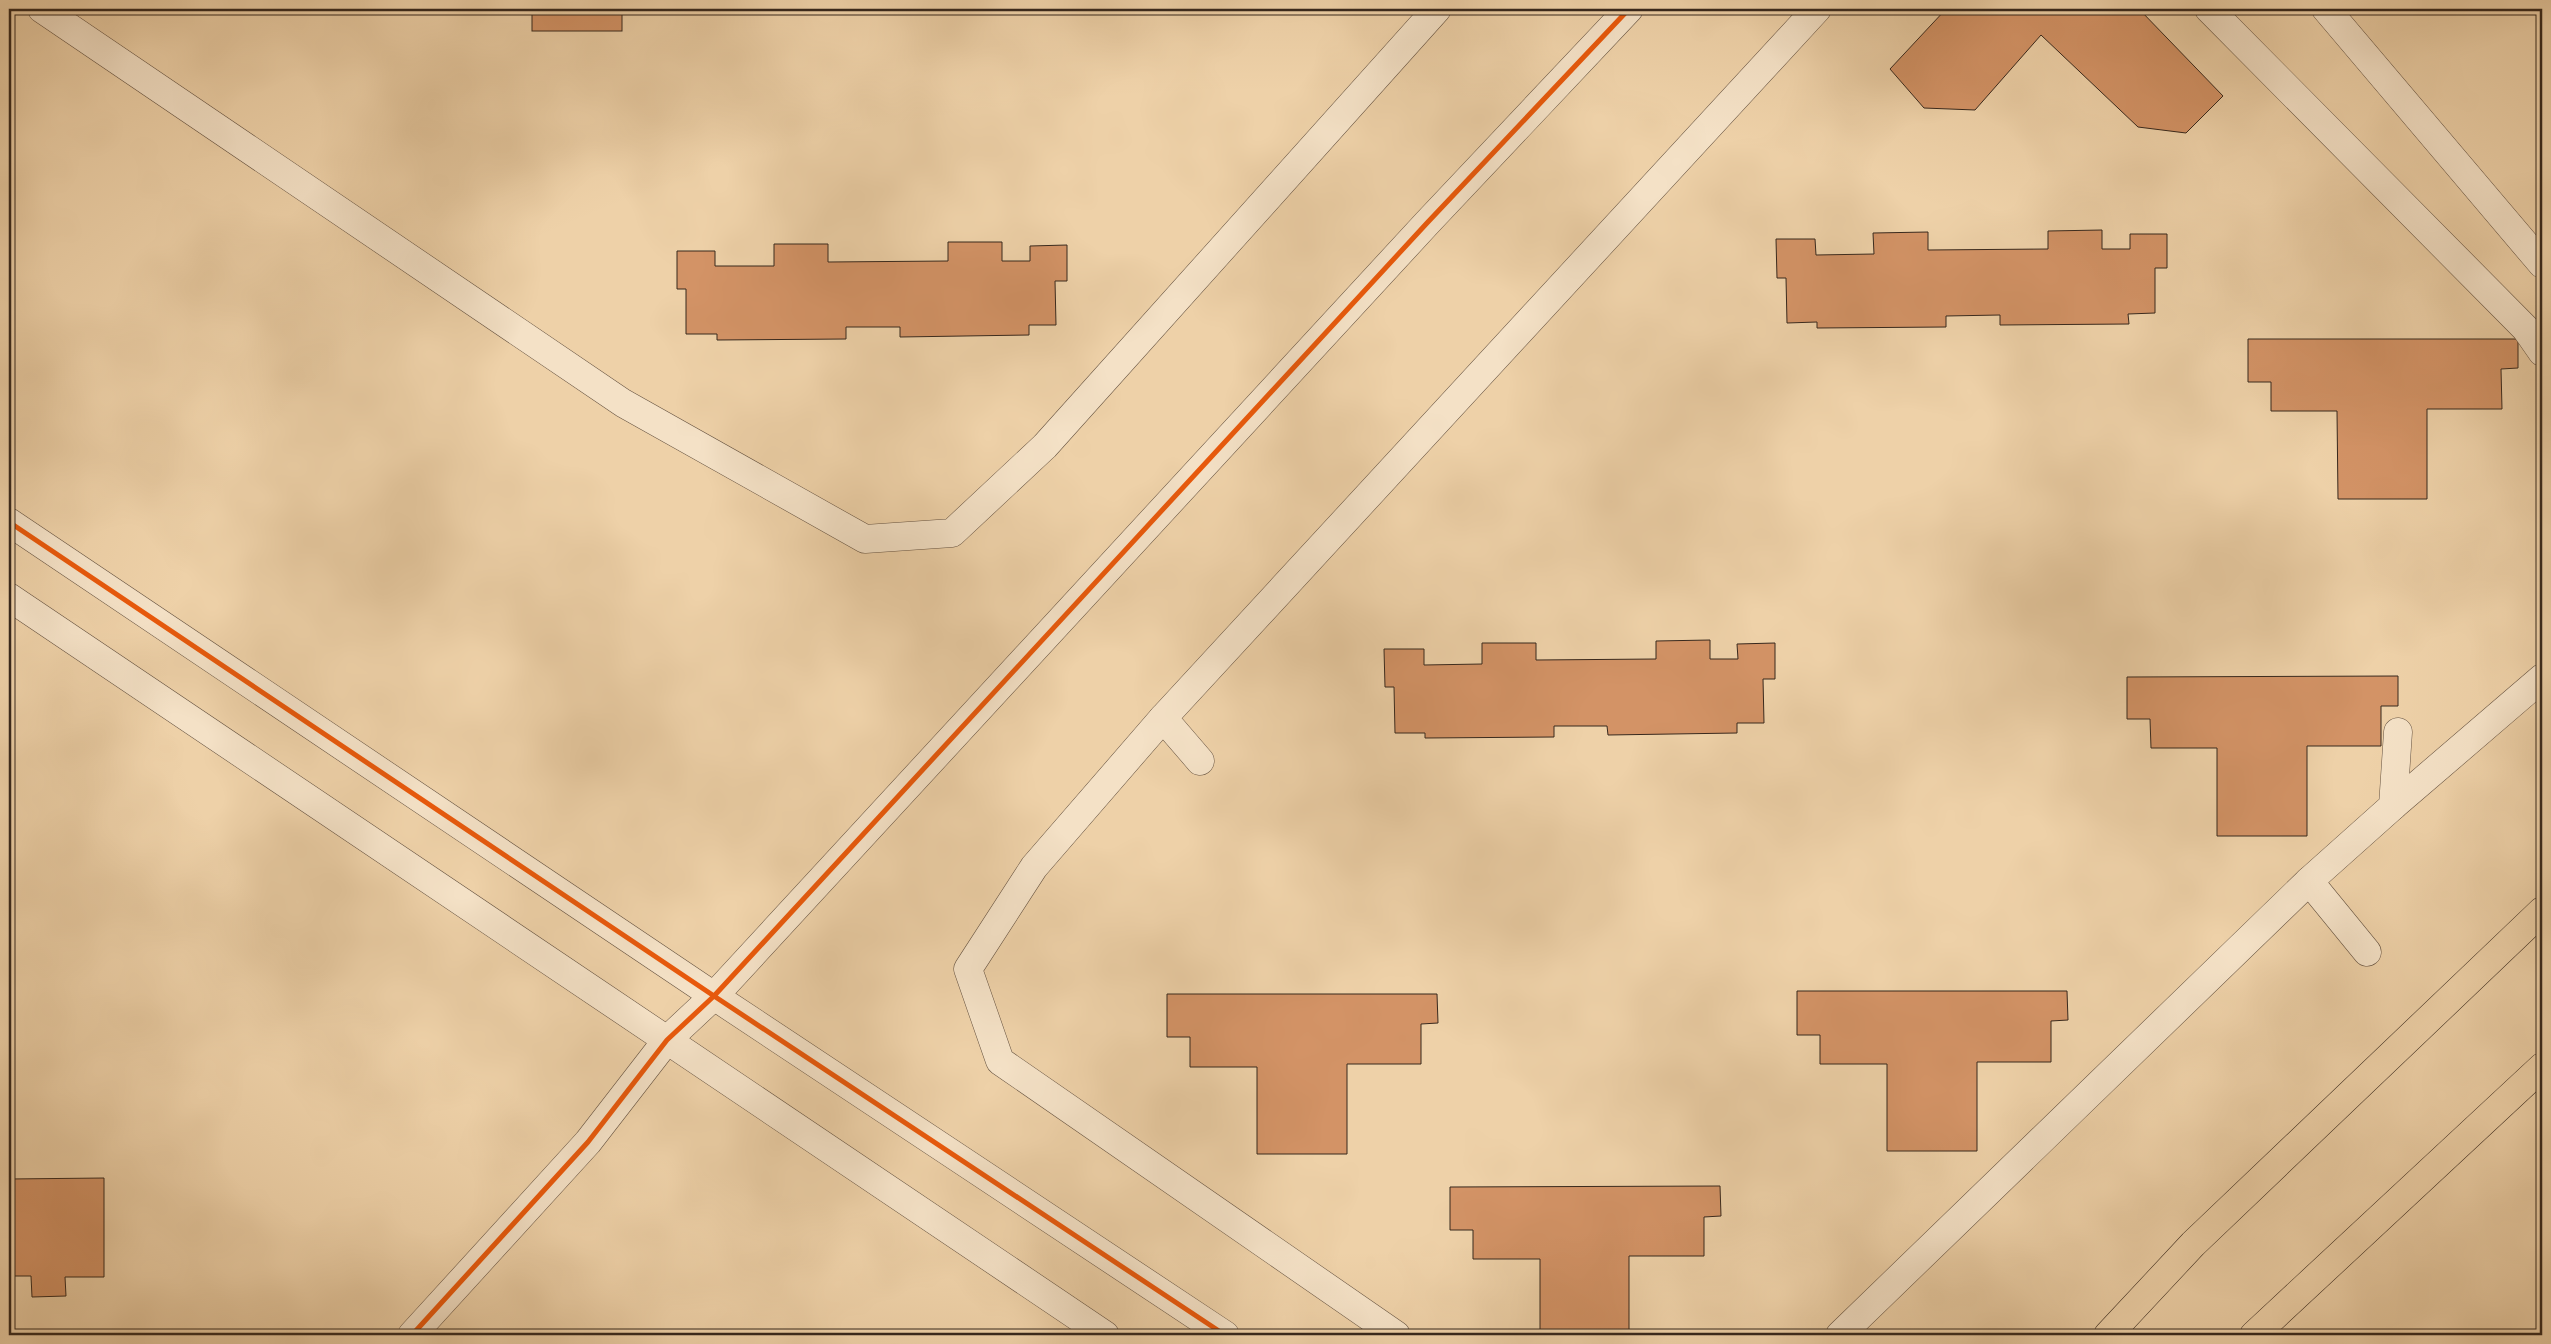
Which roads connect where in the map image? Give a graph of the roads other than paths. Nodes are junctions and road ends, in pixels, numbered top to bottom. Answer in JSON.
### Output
{"nodes":[{"id":1,"x":42,"y":9,"type":"edge"},
{"id":2,"x":1437,"y":9,"type":"edge"},
{"id":3,"x":1817,"y":9,"type":"edge"},
{"id":4,"x":2209,"y":9,"type":"edge"},
{"id":5,"x":2326,"y":9,"type":"edge"},
{"id":6,"x":1619,"y":12,"type":"edge"},
{"id":7,"x":2542,"y":264,"type":"edge"},
{"id":8,"x":2542,"y":352,"type":"edge"},
{"id":9,"x":9,"y":522,"type":"edge"},
{"id":10,"x":9,"y":597,"type":"edge"},
{"id":11,"x":2542,"y":678,"type":"edge"},
{"id":12,"x":1163,"y":718,"type":"junction"},
{"id":13,"x":2398,"y":732,"type":"dead end"},
{"id":14,"x":1200,"y":761,"type":"dead end"},
{"id":15,"x":2393,"y":806,"type":"junction"},
{"id":16,"x":2310,"y":881,"type":"junction"},
{"id":17,"x":2542,"y":911,"type":"edge"},
{"id":18,"x":2367,"y":952,"type":"dead end"},
{"id":19,"x":714,"y":996,"type":"junction"},
{"id":20,"x":667,"y":1040,"type":"junction"},
{"id":21,"x":2542,"y":1067,"type":"edge"},
{"id":22,"x":412,"y":1335,"type":"edge"},
{"id":23,"x":1105,"y":1335,"type":"edge"},
{"id":24,"x":1225,"y":1335,"type":"edge"},
{"id":25,"x":1396,"y":1335,"type":"edge"},
{"id":26,"x":1840,"y":1335,"type":"edge"},
{"id":27,"x":2108,"y":1335,"type":"edge"},
{"id":28,"x":2254,"y":1335,"type":"edge"}],
"edges":[{"from":1,"to":2,"type":"street"},
{"from":3,"to":12,"type":"street"},
{"from":4,"to":8,"type":"street"},
{"from":5,"to":7,"type":"street"},
{"from":6,"to":19,"type":"street"},
{"from":9,"to":19,"type":"street"},
{"from":10,"to":20,"type":"street"},
{"from":11,"to":15,"type":"street"},
{"from":12,"to":14,"type":"street"},
{"from":12,"to":25,"type":"street"},
{"from":13,"to":15,"type":"street"},
{"from":15,"to":16,"type":"street"},
{"from":16,"to":18,"type":"street"},
{"from":16,"to":26,"type":"street"},
{"from":17,"to":27,"type":"main road"},
{"from":19,"to":20,"type":"street"},
{"from":19,"to":24,"type":"street"},
{"from":20,"to":22,"type":"street"},
{"from":20,"to":23,"type":"street"},
{"from":21,"to":28,"type":"main road"}]}
